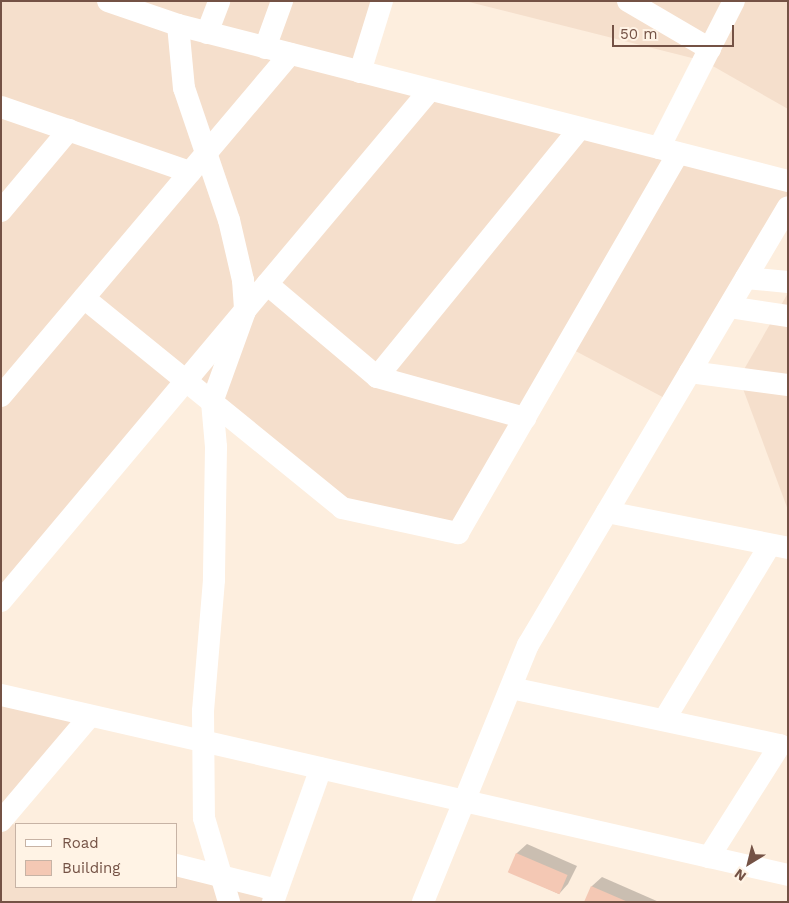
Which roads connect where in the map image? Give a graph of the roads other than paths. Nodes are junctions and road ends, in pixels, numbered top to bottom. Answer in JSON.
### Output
{"nodes":[{"id":1,"x":108,"y":1,"type":"edge"},
{"id":2,"x":219,"y":1,"type":"edge"},
{"id":3,"x":282,"y":1,"type":"edge"},
{"id":4,"x":382,"y":1,"type":"edge"},
{"id":5,"x":628,"y":1,"type":"edge"},
{"id":6,"x":734,"y":1,"type":"edge"},
{"id":7,"x":132,"y":5,"type":"edge"},
{"id":8,"x":178,"y":25,"type":"junction"},
{"id":9,"x":207,"y":33,"type":"junction"},
{"id":10,"x":264,"y":48,"type":"junction"},
{"id":11,"x":710,"y":49,"type":"junction"},
{"id":12,"x":290,"y":54,"type":"junction"},
{"id":13,"x":360,"y":72,"type":"junction"},
{"id":14,"x":430,"y":90,"type":"junction"},
{"id":15,"x":1,"y":107,"type":"edge"},
{"id":16,"x":580,"y":128,"type":"junction"},
{"id":17,"x":69,"y":130,"type":"junction"},
{"id":18,"x":668,"y":150,"type":"junction"},
{"id":19,"x":206,"y":154,"type":"junction"},
{"id":20,"x":190,"y":172,"type":"junction"},
{"id":21,"x":788,"y":181,"type":"edge"},
{"id":22,"x":788,"y":207,"type":"edge"},
{"id":23,"x":1,"y":211,"type":"edge"},
{"id":24,"x":746,"y":278,"type":"junction"},
{"id":25,"x":788,"y":282,"type":"edge"},
{"id":26,"x":268,"y":284,"type":"junction"},
{"id":27,"x":84,"y":298,"type":"junction"},
{"id":28,"x":729,"y":307,"type":"junction"},
{"id":29,"x":244,"y":312,"type":"junction"},
{"id":30,"x":788,"y":316,"type":"edge"},
{"id":31,"x":690,"y":372,"type":"junction"},
{"id":32,"x":377,"y":377,"type":"junction"},
{"id":33,"x":186,"y":381,"type":"junction"},
{"id":34,"x":788,"y":385,"type":"edge"},
{"id":35,"x":2,"y":395,"type":"edge"},
{"id":36,"x":212,"y":402,"type":"junction"},
{"id":37,"x":524,"y":418,"type":"junction"},
{"id":38,"x":607,"y":512,"type":"junction"},
{"id":39,"x":779,"y":546,"type":"edge"},
{"id":40,"x":1,"y":601,"type":"edge"},
{"id":41,"x":511,"y":688,"type":"junction"},
{"id":42,"x":1,"y":696,"type":"edge"},
{"id":43,"x":90,"y":716,"type":"junction"},
{"id":44,"x":664,"y":720,"type":"junction"},
{"id":45,"x":204,"y":741,"type":"junction"},
{"id":46,"x":321,"y":768,"type":"junction"},
{"id":47,"x":464,"y":800,"type":"junction"},
{"id":48,"x":1,"y":821,"type":"edge"},
{"id":49,"x":15,"y":825,"type":"edge"},
{"id":50,"x":709,"y":857,"type":"junction"},
{"id":51,"x":178,"y":865,"type":"edge"},
{"id":52,"x":788,"y":875,"type":"edge"},
{"id":53,"x":222,"y":876,"type":"junction"},
{"id":54,"x":275,"y":896,"type":"edge"},
{"id":55,"x":229,"y":902,"type":"edge"},
{"id":56,"x":423,"y":902,"type":"edge"}],
"edges":[{"from":1,"to":7,"type":"street"},
{"from":2,"to":9,"type":"street"},
{"from":3,"to":10,"type":"street"},
{"from":4,"to":13,"type":"street"},
{"from":5,"to":11,"type":"street"},
{"from":6,"to":11,"type":"street"},
{"from":7,"to":8,"type":"street"},
{"from":8,"to":9,"type":"street"},
{"from":8,"to":19,"type":"street"},
{"from":9,"to":10,"type":"street"},
{"from":10,"to":12,"type":"street"},
{"from":11,"to":18,"type":"street"},
{"from":12,"to":13,"type":"street"},
{"from":12,"to":19,"type":"street"},
{"from":13,"to":14,"type":"street"},
{"from":14,"to":16,"type":"street"},
{"from":14,"to":26,"type":"street"},
{"from":15,"to":17,"type":"street"},
{"from":16,"to":18,"type":"street"},
{"from":16,"to":32,"type":"street"},
{"from":17,"to":20,"type":"street"},
{"from":17,"to":23,"type":"street"},
{"from":18,"to":21,"type":"street"},
{"from":18,"to":37,"type":"street"},
{"from":19,"to":20,"type":"street"},
{"from":19,"to":29,"type":"street"},
{"from":20,"to":27,"type":"street"},
{"from":22,"to":24,"type":"street"},
{"from":24,"to":25,"type":"street"},
{"from":24,"to":28,"type":"street"},
{"from":26,"to":29,"type":"street"},
{"from":26,"to":32,"type":"street"},
{"from":27,"to":33,"type":"street"},
{"from":27,"to":35,"type":"street"},
{"from":28,"to":30,"type":"street"},
{"from":28,"to":31,"type":"street"},
{"from":29,"to":33,"type":"street"},
{"from":29,"to":36,"type":"street"},
{"from":31,"to":34,"type":"street"},
{"from":31,"to":38,"type":"street"},
{"from":32,"to":37,"type":"street"},
{"from":33,"to":36,"type":"street"},
{"from":33,"to":40,"type":"street"},
{"from":36,"to":37,"type":"street"},
{"from":36,"to":45,"type":"street"},
{"from":38,"to":39,"type":"street"},
{"from":38,"to":41,"type":"street"},
{"from":39,"to":44,"type":"street"},
{"from":41,"to":44,"type":"street"},
{"from":41,"to":47,"type":"street"},
{"from":42,"to":43,"type":"street"},
{"from":43,"to":45,"type":"street"},
{"from":43,"to":48,"type":"street"},
{"from":44,"to":50,"type":"street"},
{"from":45,"to":46,"type":"street"},
{"from":45,"to":53,"type":"street"},
{"from":46,"to":47,"type":"street"},
{"from":46,"to":54,"type":"street"},
{"from":47,"to":50,"type":"street"},
{"from":47,"to":56,"type":"street"},
{"from":48,"to":49,"type":"street"},
{"from":50,"to":52,"type":"street"},
{"from":51,"to":53,"type":"street"},
{"from":53,"to":54,"type":"street"},
{"from":53,"to":55,"type":"street"}]}
